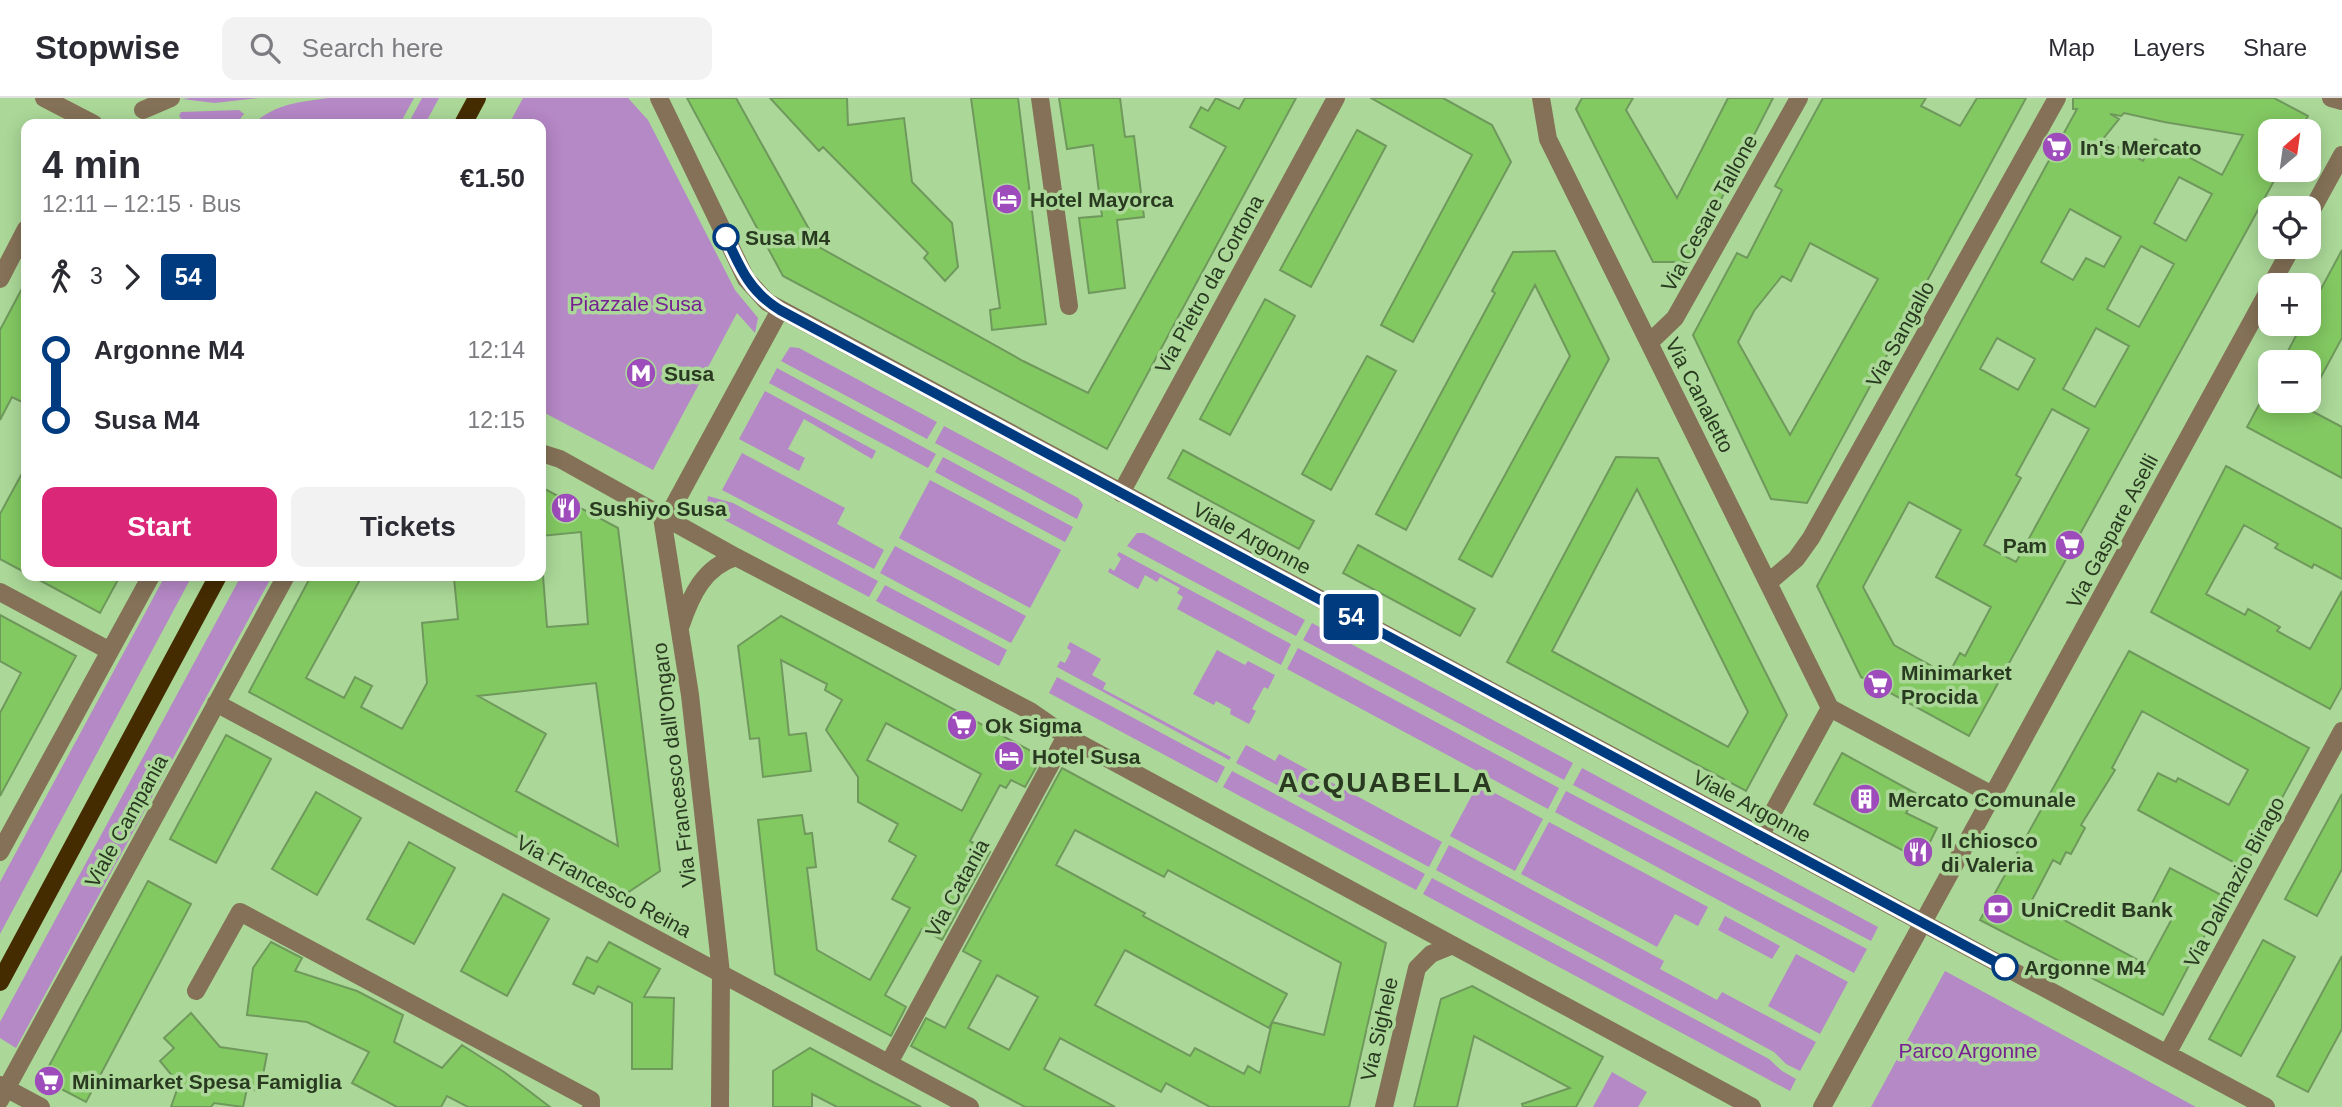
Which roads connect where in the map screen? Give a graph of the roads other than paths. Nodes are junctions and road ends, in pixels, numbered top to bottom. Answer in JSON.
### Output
{"nodes":[{"id":1,"x":44,"y":98,"type":"edge"},
{"id":2,"x":171,"y":98,"type":"edge"},
{"id":3,"x":477,"y":98,"type":"edge"},
{"id":4,"x":1040,"y":98,"type":"edge"},
{"id":5,"x":1336,"y":98,"type":"edge"},
{"id":6,"x":1541,"y":98,"type":"edge"},
{"id":7,"x":1799,"y":98,"type":"edge"},
{"id":8,"x":2057,"y":98,"type":"edge"},
{"id":9,"x":2331,"y":98,"type":"edge"},
{"id":10,"x":658,"y":99,"type":"edge"},
{"id":11,"x":2342,"y":101,"type":"edge"},
{"id":12,"x":142,"y":111,"type":"edge"},
{"id":13,"x":84,"y":119,"type":"edge"},
{"id":14,"x":466,"y":119,"type":"edge"},
{"id":15,"x":2342,"y":155,"type":"edge"},
{"id":16,"x":2320,"y":196,"type":"edge"},
{"id":17,"x":21,"y":239,"type":"edge"},
{"id":18,"x":0,"y":279,"type":"edge"},
{"id":19,"x":1069,"y":306,"type":"dead end"},
{"id":20,"x":780,"y":310,"type":"junction"},
{"id":21,"x":2258,"y":311,"type":"edge"},
{"id":22,"x":1649,"y":343,"type":"junction"},
{"id":23,"x":546,"y":455,"type":"edge"},
{"id":24,"x":1121,"y":493,"type":"junction"},
{"id":25,"x":662,"y":517,"type":"junction"},
{"id":26,"x":736,"y":557,"type":"junction"},
{"id":27,"x":148,"y":581,"type":"edge"},
{"id":28,"x":215,"y":581,"type":"edge"},
{"id":29,"x":283,"y":581,"type":"edge"},
{"id":30,"x":1769,"y":582,"type":"junction"},
{"id":31,"x":0,"y":592,"type":"edge"},
{"id":32,"x":680,"y":628,"type":"junction"},
{"id":33,"x":110,"y":651,"type":"junction"},
{"id":34,"x":216,"y":703,"type":"junction"},
{"id":35,"x":1830,"y":708,"type":"junction"},
{"id":36,"x":2342,"y":731,"type":"edge"},
{"id":37,"x":1066,"y":736,"type":"junction"},
{"id":38,"x":1994,"y":796,"type":"junction"},
{"id":39,"x":1760,"y":836,"type":"junction"},
{"id":40,"x":0,"y":852,"type":"edge"},
{"id":41,"x":1925,"y":924,"type":"junction"},
{"id":42,"x":1453,"y":945,"type":"junction"},
{"id":43,"x":721,"y":973,"type":"junction"},
{"id":44,"x":0,"y":982,"type":"edge"},
{"id":45,"x":196,"y":991,"type":"dead end"},
{"id":46,"x":2167,"y":1054,"type":"junction"},
{"id":47,"x":889,"y":1063,"type":"junction"},
{"id":48,"x":2,"y":1091,"type":"edge"},
{"id":49,"x":41,"y":1107,"type":"edge"},
{"id":50,"x":592,"y":1107,"type":"edge"},
{"id":51,"x":720,"y":1107,"type":"edge"},
{"id":52,"x":970,"y":1107,"type":"edge"},
{"id":53,"x":1384,"y":1107,"type":"edge"},
{"id":54,"x":1752,"y":1107,"type":"edge"},
{"id":55,"x":1822,"y":1107,"type":"edge"},
{"id":56,"x":2266,"y":1107,"type":"edge"}],
"edges":[{"from":1,"to":13,"type":"street"},
{"from":2,"to":12,"type":"street"},
{"from":3,"to":14,"type":"main road"},
{"from":4,"to":19,"type":"street"},
{"from":5,"to":24,"type":"street","name":"Via Pietro da Cortona"},
{"from":6,"to":22,"type":"street","name":"Via Canaletto"},
{"from":7,"to":22,"type":"street","name":"Via Cesare Tallone"},
{"from":8,"to":30,"type":"street","name":"Via Sangallo"},
{"from":9,"to":11,"type":"street"},
{"from":10,"to":20,"type":"street"},
{"from":15,"to":16,"type":"street"},
{"from":17,"to":18,"type":"street"},
{"from":20,"to":24,"type":"street","name":"Viale Argonne"},
{"from":20,"to":25,"type":"street"},
{"from":21,"to":38,"type":"street","name":"Via Gaspare Aselli"},
{"from":22,"to":30,"type":"street","name":"Via Canaletto"},
{"from":23,"to":25,"type":"street"},
{"from":24,"to":39,"type":"street","name":"Viale Argonne"},
{"from":25,"to":26,"type":"street"},
{"from":25,"to":32,"type":"street","name":"Via Francesco dall'Ongaro"},
{"from":26,"to":32,"type":"street","name":"Via Francesco dall'Ongaro"},
{"from":26,"to":37,"type":"street"},
{"from":27,"to":33,"type":"street"},
{"from":28,"to":44,"type":"main road","name":"Viale Campania"},
{"from":29,"to":34,"type":"street","name":"Viale Campania"},
{"from":30,"to":35,"type":"street","name":"Via Canaletto"},
{"from":31,"to":33,"type":"street"},
{"from":32,"to":43,"type":"street","name":"Via Francesco dall'Ongaro"},
{"from":33,"to":40,"type":"street"},
{"from":34,"to":43,"type":"street","name":"Via Francesco Reina"},
{"from":34,"to":48,"type":"street","name":"Viale Campania"},
{"from":35,"to":38,"type":"street"},
{"from":35,"to":39,"type":"street"},
{"from":36,"to":46,"type":"street","name":"Via Dalmazio Birago"},
{"from":37,"to":42,"type":"street"},
{"from":37,"to":47,"type":"street","name":"Via Catania"},
{"from":38,"to":41,"type":"street","name":"Via Gaspare Aselli"},
{"from":39,"to":41,"type":"street","name":"Viale Argonne"},
{"from":41,"to":46,"type":"street","name":"Viale Argonne"},
{"from":41,"to":55,"type":"street"},
{"from":42,"to":53,"type":"street","name":"Via Sighele"},
{"from":42,"to":54,"type":"street"},
{"from":43,"to":47,"type":"street","name":"Via Francesco Reina"},
{"from":43,"to":51,"type":"street","name":"Via Francesco dall'Ongaro"},
{"from":45,"to":50,"type":"street"},
{"from":46,"to":56,"type":"street","name":"Viale Argonne"},
{"from":47,"to":52,"type":"street","name":"Via Francesco Reina"},
{"from":48,"to":49,"type":"street"}]}
